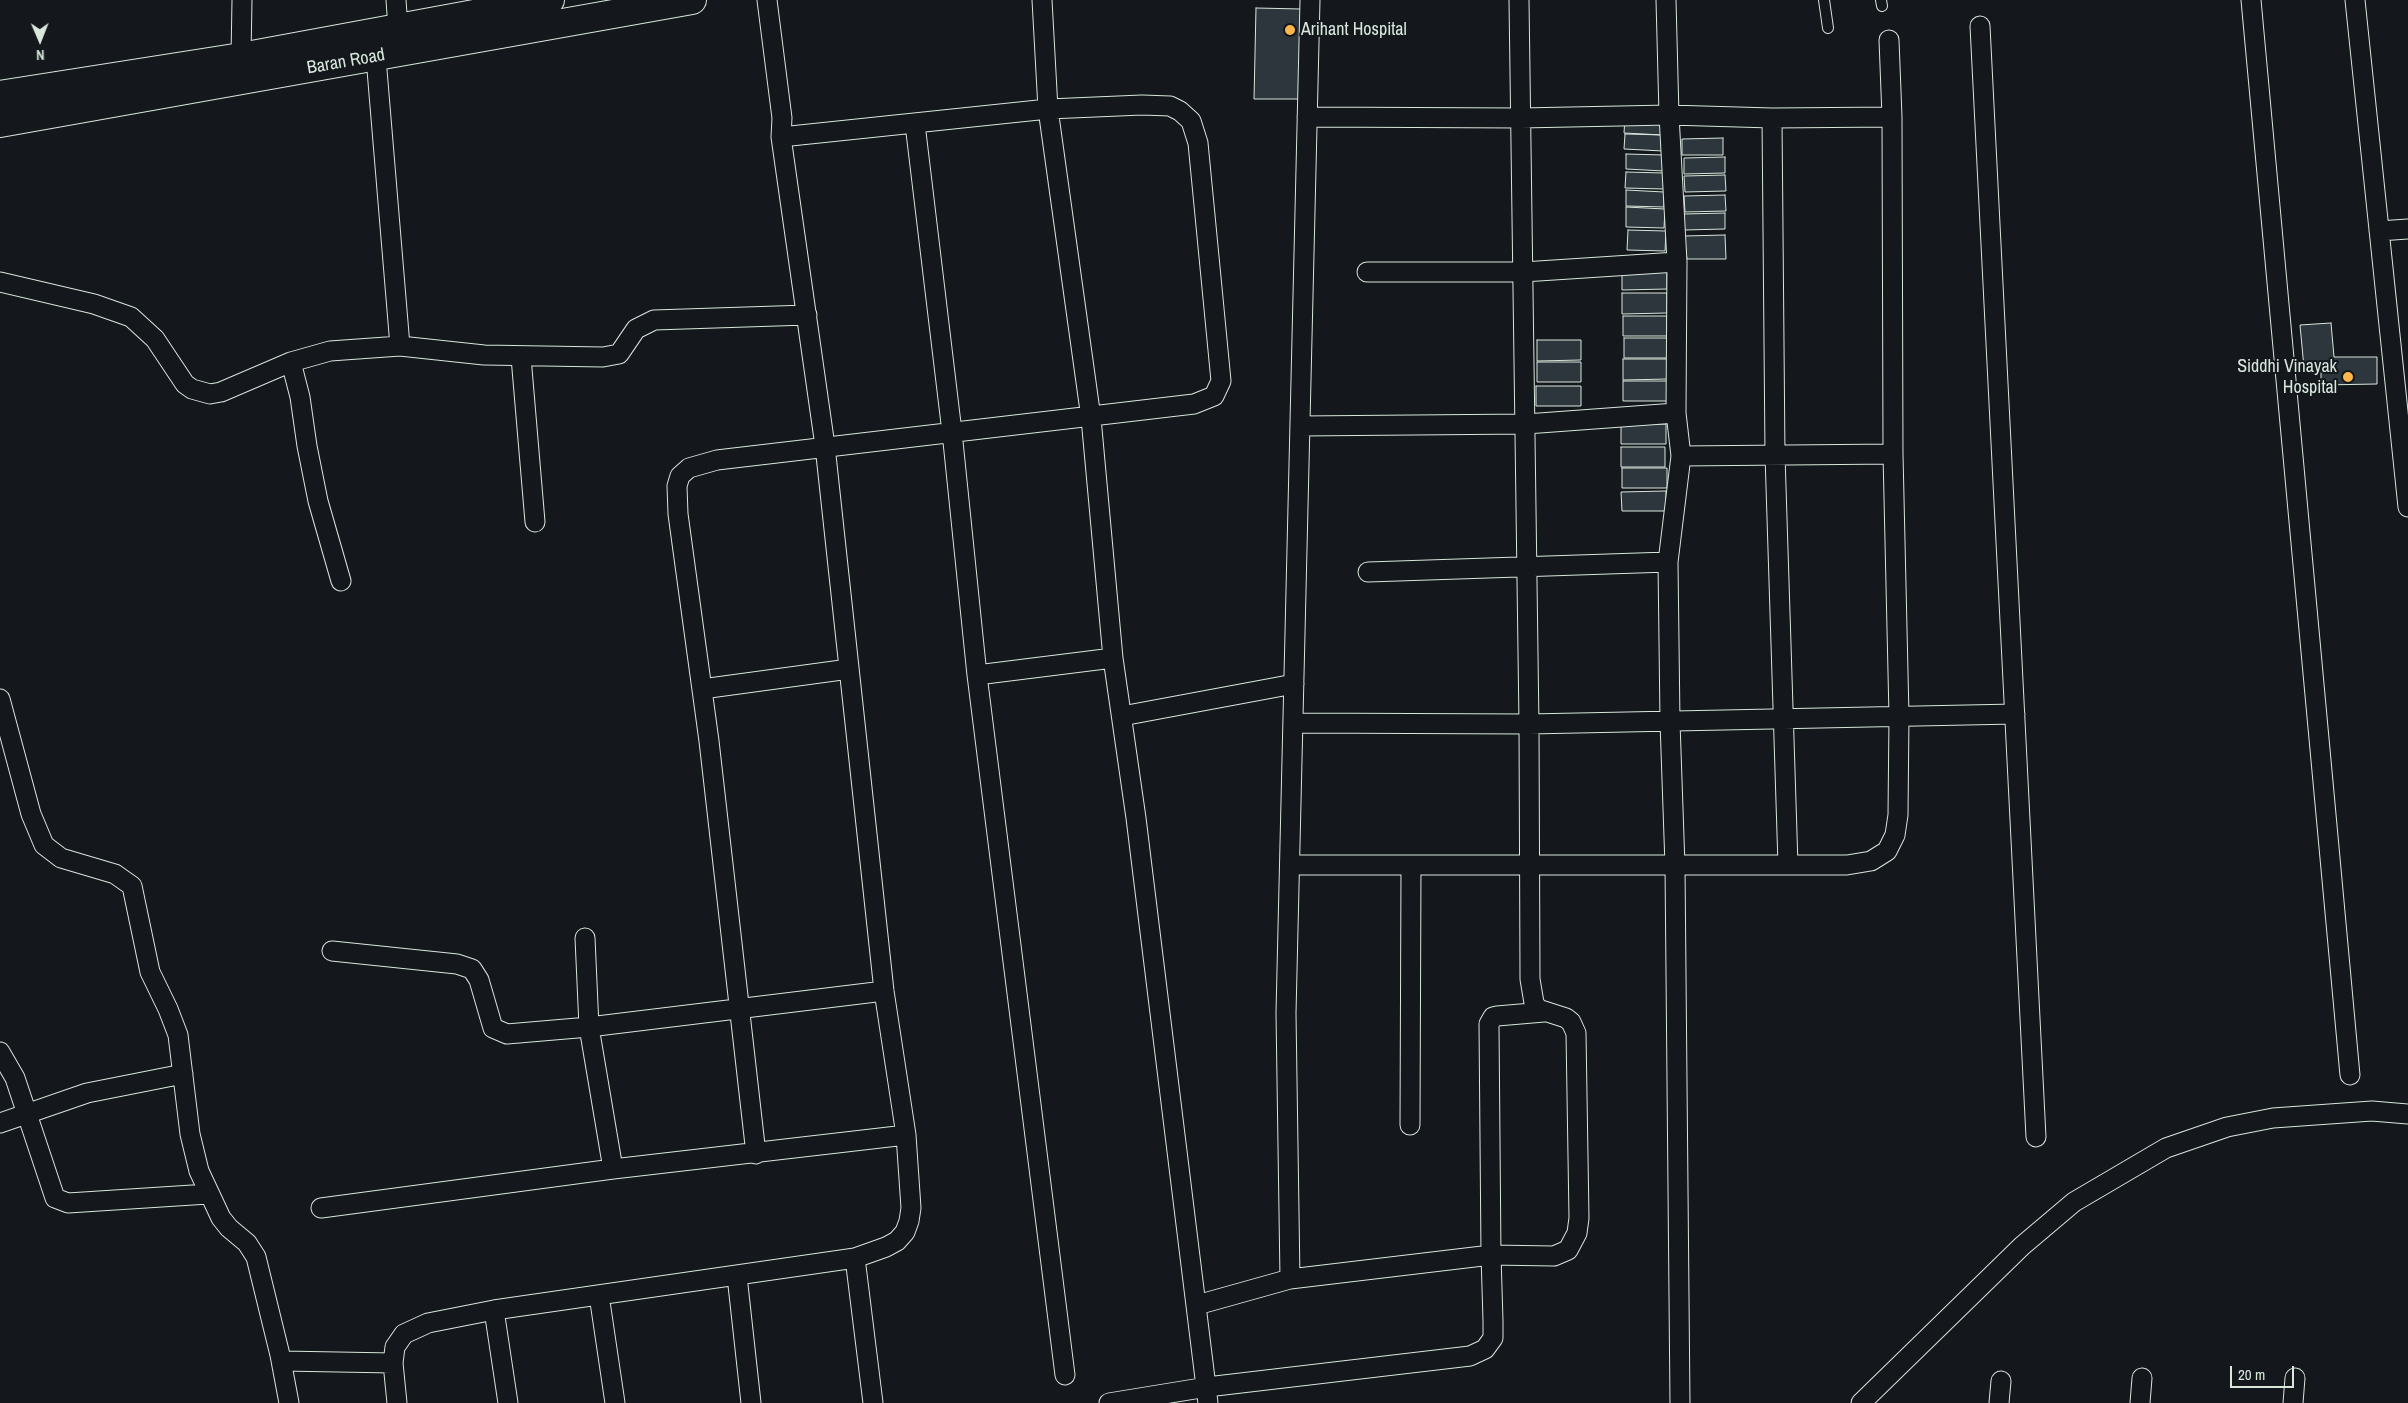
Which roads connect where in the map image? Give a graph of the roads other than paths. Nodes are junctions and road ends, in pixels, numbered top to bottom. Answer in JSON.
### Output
{"nodes":[{"id":1,"x":242,"y":0,"type":"edge"},
{"id":2,"x":396,"y":0,"type":"edge"},
{"id":3,"x":550,"y":0,"type":"edge"},
{"id":4,"x":692,"y":0,"type":"edge"},
{"id":5,"x":767,"y":0,"type":"edge"},
{"id":6,"x":1042,"y":0,"type":"edge"},
{"id":7,"x":1310,"y":0,"type":"edge"},
{"id":8,"x":1519,"y":0,"type":"edge"},
{"id":9,"x":1666,"y":0,"type":"edge"},
{"id":10,"x":1824,"y":0,"type":"edge"},
{"id":11,"x":2251,"y":0,"type":"edge"},
{"id":12,"x":2355,"y":0,"type":"edge"},
{"id":13,"x":500,"y":4,"type":"edge"},
{"id":14,"x":1980,"y":26,"type":"dead end"},
{"id":15,"x":398,"y":28,"type":"junction"},
{"id":16,"x":1828,"y":28,"type":"dead end"},
{"id":17,"x":1889,"y":40,"type":"dead end"},
{"id":18,"x":241,"y":57,"type":"junction"},
{"id":19,"x":376,"y":58,"type":"junction"},
{"id":20,"x":0,"y":95,"type":"edge"},
{"id":21,"x":1048,"y":109,"type":"junction"},
{"id":22,"x":1669,"y":115,"type":"junction"},
{"id":23,"x":1307,"y":117,"type":"junction"},
{"id":24,"x":1892,"y":117,"type":"junction"},
{"id":25,"x":1521,"y":118,"type":"junction"},
{"id":26,"x":1772,"y":118,"type":"junction"},
{"id":27,"x":0,"y":123,"type":"edge"},
{"id":28,"x":916,"y":124,"type":"junction"},
{"id":29,"x":781,"y":137,"type":"junction"},
{"id":30,"x":2408,"y":229,"type":"edge"},
{"id":31,"x":2379,"y":231,"type":"junction"},
{"id":32,"x":1677,"y":262,"type":"junction"},
{"id":33,"x":1367,"y":272,"type":"dead end"},
{"id":34,"x":1524,"y":272,"type":"junction"},
{"id":35,"x":0,"y":282,"type":"edge"},
{"id":36,"x":807,"y":316,"type":"junction"},
{"id":37,"x":400,"y":346,"type":"junction"},
{"id":38,"x":520,"y":357,"type":"junction"},
{"id":39,"x":291,"y":362,"type":"junction"},
{"id":40,"x":1676,"y":413,"type":"junction"},
{"id":41,"x":1091,"y":418,"type":"junction"},
{"id":42,"x":1526,"y":424,"type":"junction"},
{"id":43,"x":1300,"y":426,"type":"junction"},
{"id":44,"x":952,"y":432,"type":"junction"},
{"id":45,"x":825,"y":446,"type":"junction"},
{"id":46,"x":1893,"y":454,"type":"junction"},
{"id":47,"x":1775,"y":455,"type":"junction"},
{"id":48,"x":1681,"y":456,"type":"junction"},
{"id":49,"x":2408,"y":507,"type":"edge"},
{"id":50,"x":535,"y":522,"type":"dead end"},
{"id":51,"x":1668,"y":562,"type":"junction"},
{"id":52,"x":1527,"y":566,"type":"junction"},
{"id":53,"x":1368,"y":572,"type":"dead end"},
{"id":54,"x":341,"y":581,"type":"dead end"},
{"id":55,"x":1114,"y":658,"type":"junction"},
{"id":56,"x":849,"y":669,"type":"junction"},
{"id":57,"x":977,"y":675,"type":"junction"},
{"id":58,"x":1294,"y":684,"type":"junction"},
{"id":59,"x":702,"y":689,"type":"junction"},
{"id":60,"x":0,"y":699,"type":"edge"},
{"id":61,"x":2016,"y":714,"type":"junction"},
{"id":62,"x":1122,"y":716,"type":"junction"},
{"id":63,"x":1898,"y":716,"type":"junction"},
{"id":64,"x":1782,"y":719,"type":"junction"},
{"id":65,"x":1670,"y":722,"type":"junction"},
{"id":66,"x":1293,"y":723,"type":"junction"},
{"id":67,"x":1529,"y":724,"type":"junction"},
{"id":68,"x":1290,"y":865,"type":"junction"},
{"id":69,"x":1530,"y":865,"type":"junction"},
{"id":70,"x":1788,"y":865,"type":"junction"},
{"id":71,"x":1411,"y":866,"type":"junction"},
{"id":72,"x":1675,"y":866,"type":"junction"},
{"id":73,"x":585,"y":938,"type":"dead end"},
{"id":74,"x":332,"y":952,"type":"dead end"},
{"id":75,"x":884,"y":991,"type":"junction"},
{"id":76,"x":741,"y":1009,"type":"junction"},
{"id":77,"x":1544,"y":1012,"type":"junction"},
{"id":78,"x":589,"y":1027,"type":"junction"},
{"id":79,"x":0,"y":1052,"type":"edge"},
{"id":80,"x":183,"y":1074,"type":"junction"},
{"id":81,"x":2350,"y":1075,"type":"dead end"},
{"id":82,"x":28,"y":1113,"type":"junction"},
{"id":83,"x":2408,"y":1114,"type":"edge"},
{"id":84,"x":0,"y":1123,"type":"edge"},
{"id":85,"x":1410,"y":1125,"type":"dead end"},
{"id":86,"x":906,"y":1135,"type":"junction"},
{"id":87,"x":2036,"y":1137,"type":"dead end"},
{"id":88,"x":756,"y":1154,"type":"junction"},
{"id":89,"x":613,"y":1169,"type":"junction"},
{"id":90,"x":208,"y":1194,"type":"junction"},
{"id":91,"x":321,"y":1208,"type":"dead end"},
{"id":92,"x":1490,"y":1255,"type":"junction"},
{"id":93,"x":855,"y":1258,"type":"junction"},
{"id":94,"x":737,"y":1276,"type":"junction"},
{"id":95,"x":1290,"y":1279,"type":"junction"},
{"id":96,"x":599,"y":1295,"type":"junction"},
{"id":97,"x":1197,"y":1304,"type":"junction"},
{"id":98,"x":494,"y":1310,"type":"junction"},
{"id":99,"x":282,"y":1361,"type":"junction"},
{"id":100,"x":393,"y":1363,"type":"junction"},
{"id":101,"x":1065,"y":1375,"type":"dead end"},
{"id":102,"x":2142,"y":1378,"type":"dead end"},
{"id":103,"x":2295,"y":1378,"type":"dead end"},
{"id":104,"x":2001,"y":1381,"type":"dead end"},
{"id":105,"x":1207,"y":1395,"type":"edge"},
{"id":106,"x":289,"y":1403,"type":"edge"},
{"id":107,"x":397,"y":1403,"type":"edge"},
{"id":108,"x":508,"y":1403,"type":"edge"},
{"id":109,"x":615,"y":1403,"type":"edge"},
{"id":110,"x":751,"y":1403,"type":"edge"},
{"id":111,"x":873,"y":1403,"type":"edge"},
{"id":112,"x":1110,"y":1403,"type":"edge"},
{"id":113,"x":1680,"y":1403,"type":"edge"},
{"id":114,"x":1861,"y":1403,"type":"edge"},
{"id":115,"x":2000,"y":1403,"type":"edge"},
{"id":116,"x":2140,"y":1403,"type":"edge"},
{"id":117,"x":2293,"y":1403,"type":"edge"}],
"edges":[{"from":1,"to":18,"type":"street"},
{"from":2,"to":15,"type":"street"},
{"from":3,"to":13,"type":"main road","name":"Baran Road"},
{"from":4,"to":19,"type":"main road","name":"Baran Road"},
{"from":5,"to":29,"type":"street"},
{"from":6,"to":21,"type":"street"},
{"from":7,"to":23,"type":"street"},
{"from":8,"to":25,"type":"street"},
{"from":9,"to":22,"type":"street"},
{"from":10,"to":16,"type":"lane"},
{"from":11,"to":81,"type":"street"},
{"from":12,"to":31,"type":"street"},
{"from":13,"to":15,"type":"main road","name":"Baran Road"},
{"from":14,"to":61,"type":"street"},
{"from":15,"to":18,"type":"main road","name":"Baran Road"},
{"from":17,"to":24,"type":"street"},
{"from":18,"to":20,"type":"main road","name":"Baran Road"},
{"from":19,"to":27,"type":"main road","name":"Baran Road"},
{"from":19,"to":37,"type":"street"},
{"from":21,"to":28,"type":"street"},
{"from":21,"to":41,"type":"street"},
{"from":21,"to":41,"type":"street"},
{"from":22,"to":25,"type":"street"},
{"from":22,"to":26,"type":"street"},
{"from":22,"to":32,"type":"street"},
{"from":23,"to":25,"type":"street"},
{"from":23,"to":43,"type":"street"},
{"from":24,"to":26,"type":"street"},
{"from":24,"to":46,"type":"street"},
{"from":25,"to":34,"type":"street"},
{"from":26,"to":47,"type":"street"},
{"from":28,"to":29,"type":"street"},
{"from":28,"to":44,"type":"street"},
{"from":29,"to":36,"type":"street"},
{"from":30,"to":31,"type":"street"},
{"from":31,"to":49,"type":"street"},
{"from":32,"to":34,"type":"street"},
{"from":32,"to":40,"type":"street"},
{"from":33,"to":34,"type":"street"},
{"from":34,"to":42,"type":"street"},
{"from":35,"to":39,"type":"street"},
{"from":36,"to":38,"type":"street"},
{"from":36,"to":45,"type":"street"},
{"from":37,"to":38,"type":"street"},
{"from":37,"to":39,"type":"street"},
{"from":38,"to":50,"type":"street"},
{"from":39,"to":54,"type":"street"},
{"from":40,"to":42,"type":"street"},
{"from":40,"to":48,"type":"street"},
{"from":41,"to":44,"type":"street"},
{"from":41,"to":55,"type":"street"},
{"from":42,"to":43,"type":"street"},
{"from":42,"to":52,"type":"street"},
{"from":43,"to":58,"type":"street"},
{"from":44,"to":45,"type":"street"},
{"from":44,"to":57,"type":"street"},
{"from":45,"to":56,"type":"street"},
{"from":45,"to":59,"type":"street"},
{"from":46,"to":47,"type":"street"},
{"from":46,"to":63,"type":"street"},
{"from":47,"to":48,"type":"street"},
{"from":47,"to":64,"type":"street"},
{"from":48,"to":51,"type":"street"},
{"from":51,"to":52,"type":"street"},
{"from":51,"to":65,"type":"street"},
{"from":52,"to":53,"type":"street"},
{"from":52,"to":67,"type":"street"},
{"from":55,"to":57,"type":"street"},
{"from":55,"to":62,"type":"street"},
{"from":56,"to":59,"type":"street"},
{"from":56,"to":75,"type":"street"},
{"from":57,"to":101,"type":"street"},
{"from":58,"to":62,"type":"street"},
{"from":58,"to":66,"type":"street"},
{"from":59,"to":76,"type":"street"},
{"from":60,"to":80,"type":"street"},
{"from":61,"to":63,"type":"street"},
{"from":61,"to":87,"type":"street"},
{"from":62,"to":97,"type":"street"},
{"from":63,"to":64,"type":"street"},
{"from":63,"to":70,"type":"street"},
{"from":64,"to":65,"type":"street"},
{"from":64,"to":70,"type":"street"},
{"from":65,"to":67,"type":"street"},
{"from":65,"to":72,"type":"street"},
{"from":66,"to":67,"type":"street"},
{"from":66,"to":68,"type":"street"},
{"from":67,"to":69,"type":"street"},
{"from":68,"to":71,"type":"street"},
{"from":68,"to":95,"type":"street"},
{"from":69,"to":71,"type":"street"},
{"from":69,"to":72,"type":"street"},
{"from":69,"to":77,"type":"street"},
{"from":70,"to":72,"type":"street"},
{"from":71,"to":85,"type":"street"},
{"from":72,"to":113,"type":"street"},
{"from":73,"to":78,"type":"street"},
{"from":74,"to":78,"type":"street"},
{"from":75,"to":76,"type":"street"},
{"from":75,"to":86,"type":"street"},
{"from":76,"to":78,"type":"street"},
{"from":76,"to":88,"type":"street"},
{"from":77,"to":92,"type":"street"},
{"from":77,"to":92,"type":"street"},
{"from":78,"to":89,"type":"street"},
{"from":79,"to":82,"type":"street"},
{"from":80,"to":82,"type":"street"},
{"from":80,"to":90,"type":"street"},
{"from":82,"to":84,"type":"street"},
{"from":82,"to":90,"type":"street"},
{"from":83,"to":114,"type":"street"},
{"from":86,"to":88,"type":"street"},
{"from":86,"to":93,"type":"street"},
{"from":88,"to":89,"type":"street"},
{"from":89,"to":91,"type":"street"},
{"from":90,"to":99,"type":"street"},
{"from":92,"to":95,"type":"street"},
{"from":92,"to":105,"type":"street"},
{"from":93,"to":94,"type":"street"},
{"from":93,"to":111,"type":"street"},
{"from":94,"to":96,"type":"street"},
{"from":94,"to":110,"type":"street"},
{"from":95,"to":97,"type":"street"},
{"from":96,"to":98,"type":"street"},
{"from":96,"to":109,"type":"street"},
{"from":97,"to":105,"type":"street"},
{"from":98,"to":100,"type":"street"},
{"from":98,"to":108,"type":"street"},
{"from":99,"to":100,"type":"street"},
{"from":99,"to":106,"type":"street"},
{"from":100,"to":107,"type":"street"},
{"from":102,"to":116,"type":"street"},
{"from":103,"to":117,"type":"street"},
{"from":104,"to":115,"type":"street"},
{"from":105,"to":112,"type":"street"}]}
